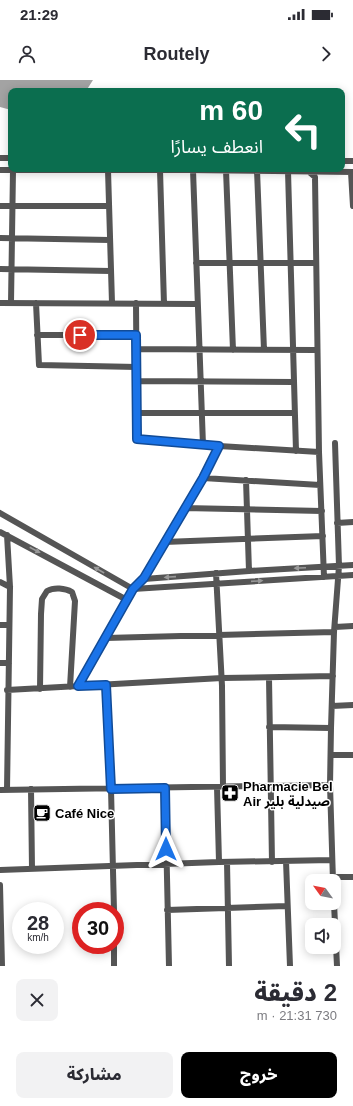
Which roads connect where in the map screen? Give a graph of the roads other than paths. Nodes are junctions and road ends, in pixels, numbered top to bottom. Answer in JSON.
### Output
{"nodes":[{"id":1,"x":13,"y":172,"type":"edge"},
{"id":2,"x":108,"y":172,"type":"edge"},
{"id":3,"x":160,"y":172,"type":"edge"},
{"id":4,"x":193,"y":172,"type":"edge"},
{"id":5,"x":226,"y":172,"type":"edge"},
{"id":6,"x":257,"y":172,"type":"edge"},
{"id":7,"x":288,"y":172,"type":"edge"},
{"id":8,"x":310,"y":172,"type":"edge"},
{"id":9,"x":319,"y":172,"type":"edge"},
{"id":10,"x":352,"y":172,"type":"edge"},
{"id":11,"x":315,"y":177,"type":"junction"},
{"id":12,"x":0,"y":206,"type":"edge"},
{"id":13,"x":13,"y":206,"type":"junction"},
{"id":14,"x":109,"y":206,"type":"junction"},
{"id":15,"x":353,"y":206,"type":"edge"},
{"id":16,"x":0,"y":238,"type":"edge"},
{"id":17,"x":12,"y":238,"type":"junction"},
{"id":18,"x":110,"y":240,"type":"junction"},
{"id":19,"x":196,"y":263,"type":"junction"},
{"id":20,"x":229,"y":263,"type":"junction"},
{"id":21,"x":261,"y":263,"type":"junction"},
{"id":22,"x":291,"y":263,"type":"junction"},
{"id":23,"x":316,"y":263,"type":"junction"},
{"id":24,"x":0,"y":269,"type":"edge"},
{"id":25,"x":12,"y":270,"type":"junction"},
{"id":26,"x":111,"y":271,"type":"junction"},
{"id":27,"x":0,"y":303,"type":"edge"},
{"id":28,"x":11,"y":303,"type":"junction"},
{"id":29,"x":36,"y":303,"type":"junction"},
{"id":30,"x":112,"y":303,"type":"junction"},
{"id":31,"x":136,"y":304,"type":"junction"},
{"id":32,"x":164,"y":304,"type":"junction"},
{"id":33,"x":198,"y":304,"type":"junction"},
{"id":34,"x":37,"y":335,"type":"junction"},
{"id":35,"x":136,"y":335,"type":"junction"},
{"id":36,"x":136,"y":349,"type":"junction"},
{"id":37,"x":199,"y":350,"type":"junction"},
{"id":38,"x":232,"y":350,"type":"junction"},
{"id":39,"x":264,"y":350,"type":"junction"},
{"id":40,"x":293,"y":350,"type":"junction"},
{"id":41,"x":317,"y":350,"type":"junction"},
{"id":42,"x":137,"y":367,"type":"junction"},
{"id":43,"x":137,"y":381,"type":"junction"},
{"id":44,"x":200,"y":381,"type":"junction"},
{"id":45,"x":294,"y":382,"type":"junction"},
{"id":46,"x":137,"y":413,"type":"junction"},
{"id":47,"x":201,"y":413,"type":"junction"},
{"id":48,"x":295,"y":413,"type":"junction"},
{"id":49,"x":335,"y":443,"type":"dead end"},
{"id":50,"x":202,"y":445,"type":"junction"},
{"id":51,"x":219,"y":446,"type":"junction"},
{"id":52,"x":296,"y":451,"type":"junction"},
{"id":53,"x":319,"y":452,"type":"junction"},
{"id":54,"x":203,"y":478,"type":"junction"},
{"id":55,"x":246,"y":480,"type":"junction"},
{"id":56,"x":320,"y":485,"type":"junction"},
{"id":57,"x":0,"y":507,"type":"edge"},
{"id":58,"x":184,"y":508,"type":"junction"},
{"id":59,"x":246,"y":509,"type":"junction"},
{"id":60,"x":322,"y":511,"type":"junction"},
{"id":61,"x":0,"y":513,"type":"edge"},
{"id":62,"x":6,"y":517,"type":"junction"},
{"id":63,"x":353,"y":522,"type":"edge"},
{"id":64,"x":337,"y":523,"type":"junction"},
{"id":65,"x":0,"y":532,"type":"edge"},
{"id":66,"x":7,"y":535,"type":"junction"},
{"id":67,"x":323,"y":536,"type":"junction"},
{"id":68,"x":248,"y":540,"type":"junction"},
{"id":69,"x":164,"y":542,"type":"junction"},
{"id":70,"x":353,"y":565,"type":"edge"},
{"id":71,"x":338,"y":566,"type":"junction"},
{"id":72,"x":324,"y":567,"type":"junction"},
{"id":73,"x":249,"y":571,"type":"junction"},
{"id":74,"x":216,"y":573,"type":"junction"},
{"id":75,"x":353,"y":575,"type":"edge"},
{"id":76,"x":324,"y":576,"type":"junction"},
{"id":77,"x":338,"y":576,"type":"junction"},
{"id":78,"x":144,"y":578,"type":"junction"},
{"id":79,"x":0,"y":582,"type":"edge"},
{"id":80,"x":218,"y":583,"type":"junction"},
{"id":81,"x":10,"y":587,"type":"junction"},
{"id":82,"x":133,"y":589,"type":"junction"},
{"id":83,"x":127,"y":600,"type":"junction"},
{"id":84,"x":0,"y":625,"type":"edge"},
{"id":85,"x":9,"y":625,"type":"junction"},
{"id":86,"x":353,"y":626,"type":"edge"},
{"id":87,"x":334,"y":629,"type":"junction"},
{"id":88,"x":219,"y":635,"type":"junction"},
{"id":89,"x":106,"y":638,"type":"junction"},
{"id":90,"x":0,"y":663,"type":"edge"},
{"id":91,"x":9,"y":663,"type":"junction"},
{"id":92,"x":333,"y":676,"type":"junction"},
{"id":93,"x":222,"y":678,"type":"junction"},
{"id":94,"x":269,"y":678,"type":"junction"},
{"id":95,"x":106,"y":685,"type":"junction"},
{"id":96,"x":78,"y":686,"type":"junction"},
{"id":97,"x":70,"y":687,"type":"junction"},
{"id":98,"x":40,"y":689,"type":"junction"},
{"id":99,"x":7,"y":690,"type":"junction"},
{"id":100,"x":0,"y":700,"type":"edge"},
{"id":101,"x":7,"y":700,"type":"junction"},
{"id":102,"x":353,"y":705,"type":"edge"},
{"id":103,"x":332,"y":706,"type":"junction"},
{"id":104,"x":269,"y":727,"type":"junction"},
{"id":105,"x":331,"y":728,"type":"junction"},
{"id":106,"x":0,"y":735,"type":"edge"},
{"id":107,"x":7,"y":735,"type":"junction"},
{"id":108,"x":331,"y":755,"type":"junction"},
{"id":109,"x":353,"y":755,"type":"edge"},
{"id":110,"x":330,"y":785,"type":"junction"},
{"id":111,"x":220,"y":787,"type":"junction"},
{"id":112,"x":270,"y":787,"type":"junction"},
{"id":113,"x":165,"y":788,"type":"junction"},
{"id":114,"x":31,"y":789,"type":"junction"},
{"id":115,"x":111,"y":789,"type":"junction"},
{"id":116,"x":0,"y":790,"type":"edge"},
{"id":117,"x":7,"y":790,"type":"junction"},
{"id":118,"x":332,"y":860,"type":"junction"},
{"id":119,"x":286,"y":861,"type":"junction"},
{"id":120,"x":219,"y":862,"type":"junction"},
{"id":121,"x":227,"y":862,"type":"junction"},
{"id":122,"x":272,"y":862,"type":"junction"},
{"id":123,"x":166,"y":864,"type":"junction"},
{"id":124,"x":113,"y":867,"type":"junction"},
{"id":125,"x":32,"y":869,"type":"junction"},
{"id":126,"x":0,"y":870,"type":"edge"},
{"id":127,"x":332,"y":874,"type":"edge"},
{"id":128,"x":353,"y":877,"type":"edge"},
{"id":129,"x":341,"y":878,"type":"edge"},
{"id":130,"x":0,"y":885,"type":"edge"},
{"id":131,"x":114,"y":902,"type":"edge"},
{"id":132,"x":287,"y":906,"type":"junction"},
{"id":133,"x":227,"y":907,"type":"junction"},
{"id":134,"x":167,"y":910,"type":"junction"},
{"id":135,"x":334,"y":910,"type":"edge"},
{"id":136,"x":0,"y":919,"type":"edge"},
{"id":137,"x":114,"y":954,"type":"edge"},
{"id":138,"x":2,"y":966,"type":"edge"},
{"id":139,"x":114,"y":966,"type":"edge"},
{"id":140,"x":169,"y":966,"type":"edge"},
{"id":141,"x":229,"y":966,"type":"edge"},
{"id":142,"x":290,"y":966,"type":"edge"},
{"id":143,"x":337,"y":966,"type":"edge"}],
"edges":[{"from":1,"to":13,"type":"street"},
{"from":2,"to":14,"type":"street"},
{"from":3,"to":32,"type":"street"},
{"from":4,"to":19,"type":"street"},
{"from":5,"to":20,"type":"street"},
{"from":6,"to":21,"type":"street"},
{"from":7,"to":22,"type":"street"},
{"from":8,"to":11,"type":"street"},
{"from":9,"to":11,"type":"street"},
{"from":10,"to":15,"type":"street"},
{"from":11,"to":23,"type":"street"},
{"from":12,"to":13,"type":"street"},
{"from":13,"to":14,"type":"street"},
{"from":13,"to":17,"type":"street"},
{"from":14,"to":18,"type":"street"},
{"from":16,"to":17,"type":"street"},
{"from":17,"to":18,"type":"street"},
{"from":17,"to":25,"type":"street"},
{"from":18,"to":26,"type":"street"},
{"from":19,"to":20,"type":"street"},
{"from":19,"to":33,"type":"street"},
{"from":20,"to":21,"type":"street"},
{"from":20,"to":38,"type":"street"},
{"from":21,"to":22,"type":"street"},
{"from":21,"to":39,"type":"street"},
{"from":22,"to":23,"type":"street"},
{"from":22,"to":40,"type":"street"},
{"from":23,"to":41,"type":"street"},
{"from":24,"to":25,"type":"street"},
{"from":25,"to":26,"type":"street"},
{"from":25,"to":28,"type":"street"},
{"from":26,"to":30,"type":"street"},
{"from":27,"to":28,"type":"street"},
{"from":28,"to":29,"type":"street"},
{"from":29,"to":30,"type":"street"},
{"from":29,"to":34,"type":"street"},
{"from":30,"to":31,"type":"street"},
{"from":31,"to":32,"type":"street"},
{"from":31,"to":35,"type":"street"},
{"from":32,"to":33,"type":"street"},
{"from":33,"to":37,"type":"street"},
{"from":34,"to":35,"type":"street"},
{"from":34,"to":42,"type":"street"},
{"from":35,"to":36,"type":"street"},
{"from":36,"to":37,"type":"street"},
{"from":36,"to":42,"type":"street"},
{"from":37,"to":38,"type":"street"},
{"from":37,"to":44,"type":"street"},
{"from":38,"to":39,"type":"street"},
{"from":39,"to":40,"type":"street"},
{"from":40,"to":41,"type":"street"},
{"from":40,"to":45,"type":"street"},
{"from":41,"to":53,"type":"street"},
{"from":42,"to":43,"type":"street"},
{"from":43,"to":44,"type":"street"},
{"from":43,"to":46,"type":"street"},
{"from":44,"to":45,"type":"street"},
{"from":44,"to":47,"type":"street"},
{"from":45,"to":48,"type":"street"},
{"from":46,"to":47,"type":"street"},
{"from":46,"to":50,"type":"street"},
{"from":47,"to":48,"type":"street"},
{"from":47,"to":50,"type":"street"},
{"from":48,"to":52,"type":"street"},
{"from":49,"to":64,"type":"street"},
{"from":50,"to":51,"type":"street"},
{"from":51,"to":52,"type":"street"},
{"from":51,"to":54,"type":"street"},
{"from":52,"to":53,"type":"street"},
{"from":53,"to":56,"type":"street"},
{"from":54,"to":55,"type":"street"},
{"from":54,"to":58,"type":"street"},
{"from":55,"to":56,"type":"street"},
{"from":55,"to":59,"type":"street"},
{"from":56,"to":60,"type":"street"},
{"from":57,"to":62,"type":"street"},
{"from":58,"to":59,"type":"street"},
{"from":58,"to":69,"type":"street"},
{"from":59,"to":60,"type":"street"},
{"from":59,"to":68,"type":"street"},
{"from":60,"to":67,"type":"street"},
{"from":61,"to":62,"type":"street"},
{"from":82,"to":62,"type":"street","one_way":true},
{"from":63,"to":64,"type":"street"},
{"from":64,"to":71,"type":"street"},
{"from":65,"to":66,"type":"street"},
{"from":66,"to":81,"type":"street"},
{"from":66,"to":83,"type":"street","one_way":true},
{"from":67,"to":68,"type":"street"},
{"from":67,"to":72,"type":"street"},
{"from":68,"to":69,"type":"street"},
{"from":68,"to":73,"type":"street"},
{"from":69,"to":78,"type":"street"},
{"from":70,"to":71,"type":"street"},
{"from":71,"to":72,"type":"street"},
{"from":71,"to":77,"type":"street"},
{"from":72,"to":73,"type":"street","one_way":true},
{"from":72,"to":76,"type":"street"},
{"from":73,"to":74,"type":"street"},
{"from":74,"to":78,"type":"street","one_way":true},
{"from":74,"to":80,"type":"street"},
{"from":75,"to":77,"type":"street"},
{"from":76,"to":77,"type":"street"},
{"from":80,"to":76,"type":"street","one_way":true},
{"from":77,"to":87,"type":"street"},
{"from":78,"to":82,"type":"street"},
{"from":79,"to":81,"type":"street"},
{"from":80,"to":82,"type":"street"},
{"from":80,"to":88,"type":"street"},
{"from":81,"to":85,"type":"street"},
{"from":82,"to":83,"type":"street"},
{"from":83,"to":89,"type":"street"},
{"from":84,"to":85,"type":"street"},
{"from":85,"to":91,"type":"street"},
{"from":86,"to":87,"type":"street"},
{"from":87,"to":88,"type":"street"},
{"from":87,"to":92,"type":"street"},
{"from":88,"to":89,"type":"street"},
{"from":88,"to":93,"type":"street"},
{"from":89,"to":96,"type":"street"},
{"from":90,"to":91,"type":"street"},
{"from":91,"to":99,"type":"street"},
{"from":92,"to":94,"type":"street"},
{"from":92,"to":103,"type":"street"},
{"from":93,"to":94,"type":"street"},
{"from":93,"to":95,"type":"street"},
{"from":93,"to":111,"type":"street"},
{"from":94,"to":104,"type":"street"},
{"from":95,"to":96,"type":"street"},
{"from":95,"to":115,"type":"street"},
{"from":96,"to":97,"type":"street"},
{"from":97,"to":98,"type":"street"},
{"from":97,"to":98,"type":"street"},
{"from":98,"to":99,"type":"street"},
{"from":99,"to":101,"type":"street"},
{"from":100,"to":101,"type":"street"},
{"from":101,"to":107,"type":"street"},
{"from":102,"to":103,"type":"street"},
{"from":103,"to":105,"type":"street"},
{"from":104,"to":105,"type":"street"},
{"from":104,"to":112,"type":"street"},
{"from":105,"to":108,"type":"street"},
{"from":106,"to":107,"type":"street"},
{"from":107,"to":117,"type":"street"},
{"from":108,"to":109,"type":"street"},
{"from":108,"to":110,"type":"street"},
{"from":110,"to":112,"type":"street"},
{"from":110,"to":118,"type":"street"},
{"from":111,"to":112,"type":"street"},
{"from":111,"to":113,"type":"street"},
{"from":111,"to":120,"type":"street"},
{"from":112,"to":122,"type":"street"},
{"from":113,"to":115,"type":"street"},
{"from":113,"to":123,"type":"street"},
{"from":114,"to":115,"type":"street"},
{"from":114,"to":117,"type":"street"},
{"from":114,"to":125,"type":"street"},
{"from":115,"to":124,"type":"street"},
{"from":116,"to":117,"type":"street"},
{"from":118,"to":119,"type":"street"},
{"from":118,"to":127,"type":"street"},
{"from":119,"to":122,"type":"street"},
{"from":119,"to":132,"type":"street"},
{"from":120,"to":121,"type":"street"},
{"from":120,"to":123,"type":"street"},
{"from":121,"to":122,"type":"street"},
{"from":121,"to":133,"type":"street"},
{"from":123,"to":124,"type":"street"},
{"from":123,"to":134,"type":"street"},
{"from":124,"to":125,"type":"street"},
{"from":124,"to":131,"type":"street"},
{"from":125,"to":126,"type":"street"},
{"from":128,"to":129,"type":"street"},
{"from":130,"to":136,"type":"street"},
{"from":132,"to":133,"type":"street"},
{"from":132,"to":142,"type":"street"},
{"from":133,"to":134,"type":"street"},
{"from":133,"to":141,"type":"street"},
{"from":134,"to":140,"type":"street"},
{"from":135,"to":143,"type":"street"},
{"from":136,"to":138,"type":"street"},
{"from":137,"to":139,"type":"street"}]}
